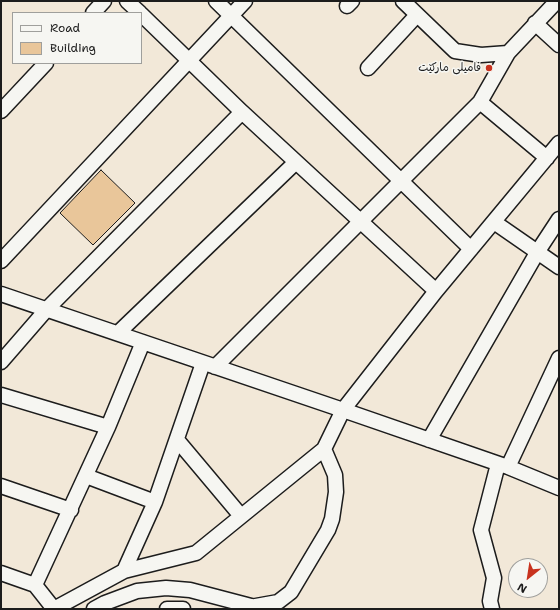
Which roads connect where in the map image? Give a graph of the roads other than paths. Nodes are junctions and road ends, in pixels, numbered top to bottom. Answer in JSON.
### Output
{"nodes":[{"id":1,"x":104,"y":1,"type":"edge"},
{"id":2,"x":127,"y":1,"type":"edge"},
{"id":3,"x":216,"y":1,"type":"edge"},
{"id":4,"x":245,"y":1,"type":"edge"},
{"id":5,"x":403,"y":1,"type":"edge"},
{"id":6,"x":557,"y":1,"type":"edge"},
{"id":7,"x":94,"y":12,"type":"edge"},
{"id":8,"x":138,"y":12,"type":"edge"},
{"id":9,"x":417,"y":15,"type":"junction"},
{"id":10,"x":142,"y":16,"type":"edge"},
{"id":11,"x":231,"y":16,"type":"junction"},
{"id":12,"x":535,"y":23,"type":"junction"},
{"id":13,"x":559,"y":45,"type":"edge"},
{"id":14,"x":508,"y":53,"type":"junction"},
{"id":15,"x":190,"y":60,"type":"junction"},
{"id":16,"x":45,"y":64,"type":"edge"},
{"id":17,"x":368,"y":68,"type":"dead end"},
{"id":18,"x":480,"y":102,"type":"junction"},
{"id":19,"x":1,"y":110,"type":"edge"},
{"id":20,"x":242,"y":112,"type":"junction"},
{"id":21,"x":559,"y":143,"type":"edge"},
{"id":22,"x":546,"y":158,"type":"junction"},
{"id":23,"x":296,"y":162,"type":"junction"},
{"id":24,"x":402,"y":182,"type":"junction"},
{"id":25,"x":559,"y":220,"type":"edge"},
{"id":26,"x":361,"y":222,"type":"junction"},
{"id":27,"x":494,"y":222,"type":"junction"},
{"id":28,"x":471,"y":249,"type":"junction"},
{"id":29,"x":538,"y":251,"type":"junction"},
{"id":30,"x":1,"y":261,"type":"edge"},
{"id":31,"x":559,"y":267,"type":"edge"},
{"id":32,"x":436,"y":291,"type":"junction"},
{"id":33,"x":1,"y":294,"type":"edge"},
{"id":34,"x":47,"y":309,"type":"junction"},
{"id":35,"x":118,"y":333,"type":"junction"},
{"id":36,"x":143,"y":342,"type":"junction"},
{"id":37,"x":559,"y":358,"type":"edge"},
{"id":38,"x":1,"y":362,"type":"edge"},
{"id":39,"x":209,"y":365,"type":"junction"},
{"id":40,"x":1,"y":395,"type":"edge"},
{"id":41,"x":343,"y":410,"type":"junction"},
{"id":42,"x":108,"y":427,"type":"junction"},
{"id":43,"x":429,"y":440,"type":"junction"},
{"id":44,"x":178,"y":441,"type":"junction"},
{"id":45,"x":324,"y":449,"type":"junction"},
{"id":46,"x":503,"y":466,"type":"junction"},
{"id":47,"x":86,"y":476,"type":"junction"},
{"id":48,"x":1,"y":486,"type":"edge"},
{"id":49,"x":559,"y":488,"type":"edge"},
{"id":50,"x":155,"y":502,"type":"junction"},
{"id":51,"x":71,"y":510,"type":"junction"},
{"id":52,"x":241,"y":516,"type":"junction"},
{"id":53,"x":124,"y":571,"type":"junction"},
{"id":54,"x":1,"y":573,"type":"edge"},
{"id":55,"x":36,"y":585,"type":"junction"},
{"id":56,"x":254,"y":606,"type":"junction"},
{"id":57,"x":54,"y":609,"type":"edge"},
{"id":58,"x":94,"y":609,"type":"edge"},
{"id":59,"x":167,"y":609,"type":"edge"},
{"id":60,"x":183,"y":609,"type":"edge"},
{"id":61,"x":238,"y":609,"type":"edge"},
{"id":62,"x":492,"y":609,"type":"edge"}],
"edges":[{"from":1,"to":7,"type":"street"},
{"from":2,"to":8,"type":"street"},
{"from":3,"to":11,"type":"street"},
{"from":4,"to":11,"type":"street"},
{"from":5,"to":9,"type":"street"},
{"from":6,"to":12,"type":"street"},
{"from":9,"to":14,"type":"street"},
{"from":9,"to":17,"type":"street"},
{"from":10,"to":15,"type":"street"},
{"from":11,"to":15,"type":"street"},
{"from":11,"to":24,"type":"street"},
{"from":12,"to":13,"type":"street"},
{"from":12,"to":14,"type":"street"},
{"from":14,"to":18,"type":"street"},
{"from":15,"to":20,"type":"street"},
{"from":15,"to":30,"type":"street"},
{"from":16,"to":19,"type":"street"},
{"from":18,"to":22,"type":"street"},
{"from":18,"to":24,"type":"street"},
{"from":20,"to":23,"type":"street"},
{"from":20,"to":34,"type":"street"},
{"from":21,"to":22,"type":"street"},
{"from":22,"to":27,"type":"street"},
{"from":23,"to":26,"type":"street"},
{"from":23,"to":35,"type":"street"},
{"from":24,"to":26,"type":"street"},
{"from":24,"to":28,"type":"street"},
{"from":25,"to":29,"type":"street"},
{"from":26,"to":32,"type":"street"},
{"from":26,"to":39,"type":"street"},
{"from":27,"to":28,"type":"street"},
{"from":27,"to":29,"type":"street"},
{"from":28,"to":32,"type":"street"},
{"from":29,"to":31,"type":"street"},
{"from":29,"to":43,"type":"street"},
{"from":32,"to":41,"type":"street"},
{"from":33,"to":34,"type":"street"},
{"from":34,"to":35,"type":"street"},
{"from":34,"to":38,"type":"street"},
{"from":35,"to":36,"type":"street"},
{"from":36,"to":39,"type":"street"},
{"from":36,"to":42,"type":"street"},
{"from":37,"to":46,"type":"street"},
{"from":39,"to":41,"type":"street"},
{"from":39,"to":44,"type":"street"},
{"from":40,"to":42,"type":"street"},
{"from":41,"to":43,"type":"street"},
{"from":41,"to":45,"type":"street"},
{"from":42,"to":47,"type":"street"},
{"from":43,"to":46,"type":"street"},
{"from":44,"to":50,"type":"street"},
{"from":44,"to":52,"type":"street"},
{"from":45,"to":52,"type":"street"},
{"from":45,"to":56,"type":"street"},
{"from":46,"to":49,"type":"street"},
{"from":46,"to":62,"type":"street"},
{"from":47,"to":50,"type":"street"},
{"from":47,"to":51,"type":"street"},
{"from":48,"to":51,"type":"street"},
{"from":50,"to":53,"type":"street"},
{"from":51,"to":55,"type":"street"},
{"from":52,"to":53,"type":"street"},
{"from":53,"to":57,"type":"street"},
{"from":54,"to":55,"type":"street"},
{"from":55,"to":57,"type":"street"},
{"from":56,"to":58,"type":"street"},
{"from":56,"to":61,"type":"street"},
{"from":59,"to":60,"type":"street"}]}
